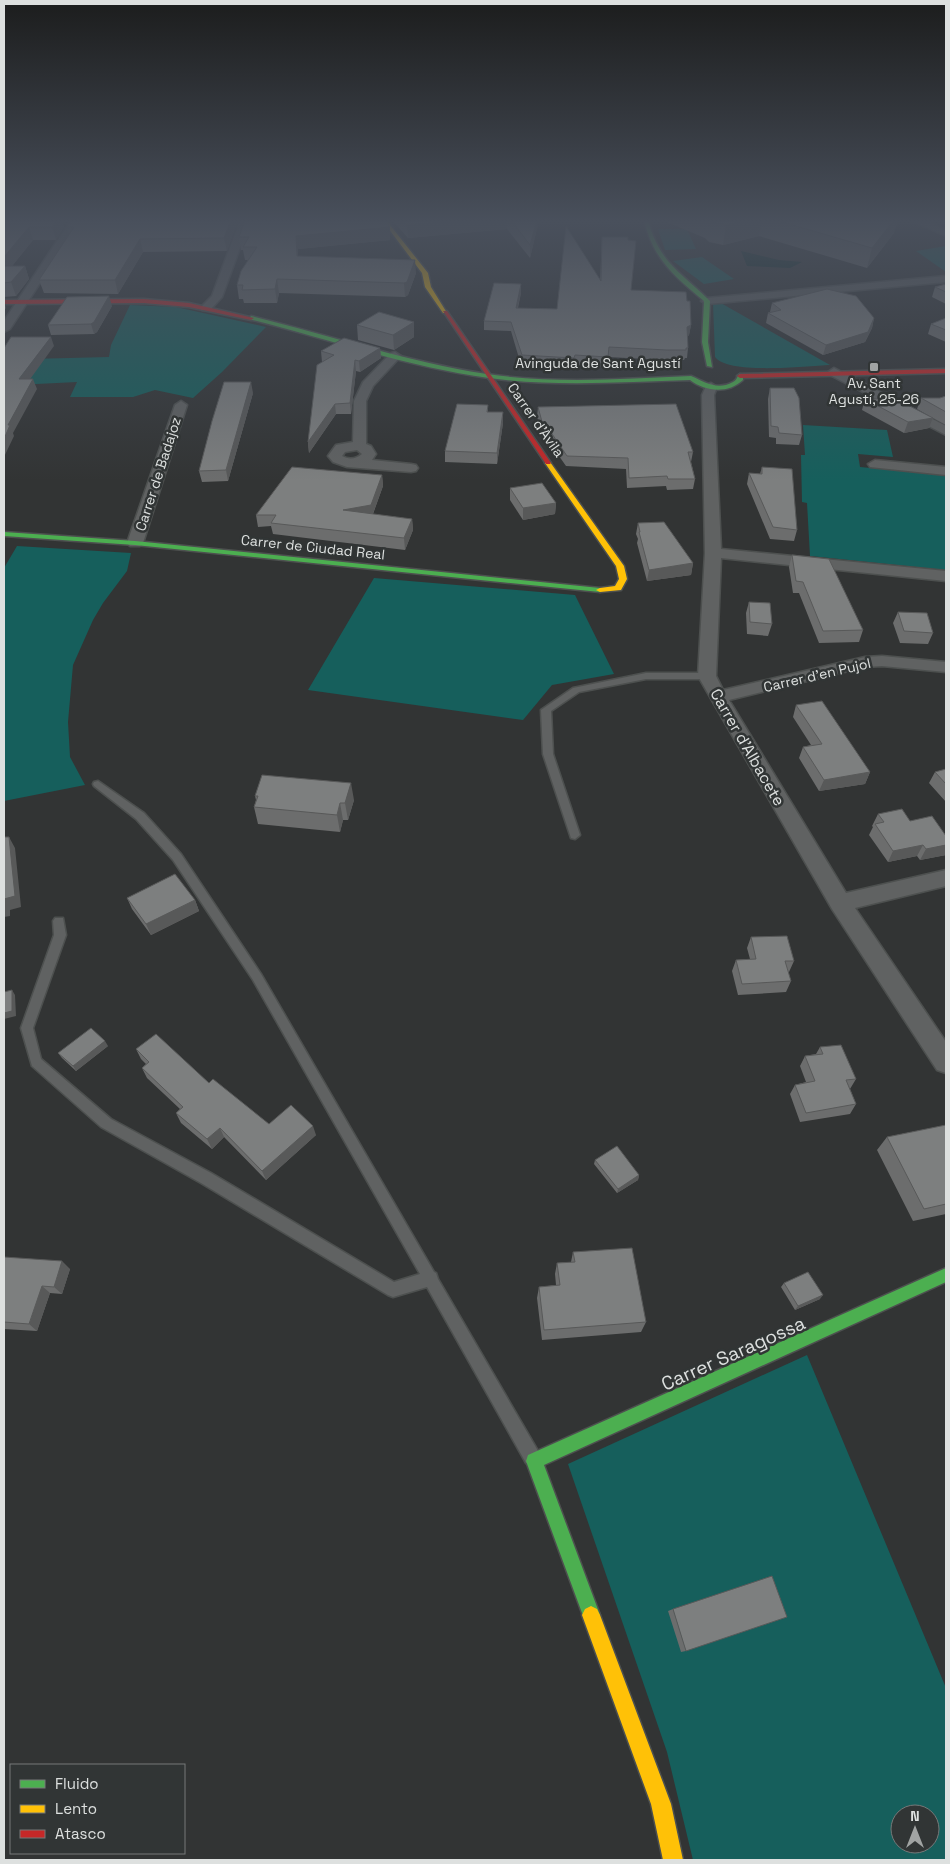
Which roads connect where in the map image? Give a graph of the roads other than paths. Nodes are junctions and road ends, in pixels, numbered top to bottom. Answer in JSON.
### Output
{"nodes":[{"id":1,"x":19,"y":307,"type":"edge"},
{"id":2,"x":198,"y":307,"type":"edge"},
{"id":3,"x":441,"y":307,"type":"edge"},
{"id":4,"x":707,"y":307,"type":"edge"},
{"id":5,"x":206,"y":308,"type":"joint"},
{"id":6,"x":4,"y":328,"type":"edge"},
{"id":7,"x":395,"y":356,"type":"junction"},
{"id":8,"x":710,"y":366,"type":"junction"},
{"id":9,"x":732,"y":371,"type":"junction"},
{"id":10,"x":946,"y":371,"type":"edge"},
{"id":11,"x":834,"y":372,"type":"junction"},
{"id":12,"x":488,"y":376,"type":"junction"},
{"id":13,"x":691,"y":378,"type":"junction"},
{"id":14,"x":711,"y":387,"type":"junction"},
{"id":15,"x":181,"y":405,"type":"dead end"},
{"id":16,"x":946,"y":432,"type":"edge"},
{"id":17,"x":358,"y":446,"type":"junction"},
{"id":18,"x":356,"y":462,"type":"junction"},
{"id":19,"x":875,"y":464,"type":"dead end"},
{"id":20,"x":411,"y":468,"type":"dead end"},
{"id":21,"x":946,"y":471,"type":"edge"},
{"id":22,"x":4,"y":534,"type":"edge"},
{"id":23,"x":136,"y":544,"type":"junction"},
{"id":24,"x":713,"y":553,"type":"junction"},
{"id":25,"x":946,"y":576,"type":"edge"},
{"id":26,"x":618,"y":588,"type":"joint"},
{"id":27,"x":946,"y":667,"type":"edge"},
{"id":28,"x":707,"y":676,"type":"junction"},
{"id":29,"x":718,"y":697,"type":"junction"},
{"id":30,"x":98,"y":784,"type":"dead end"},
{"id":31,"x":575,"y":835,"type":"dead end"},
{"id":32,"x":946,"y":878,"type":"edge"},
{"id":33,"x":840,"y":903,"type":"junction"},
{"id":34,"x":59,"y":921,"type":"dead end"},
{"id":35,"x":946,"y":1062,"type":"edge"},
{"id":36,"x":946,"y":1275,"type":"edge"},
{"id":37,"x":431,"y":1278,"type":"junction"},
{"id":38,"x":534,"y":1461,"type":"junction"},
{"id":39,"x":673,"y":1860,"type":"edge"}],
"edges":[{"from":1,"to":6,"type":"street"},
{"from":2,"to":5,"type":"street","name":"Avinguda de Sant Agustí"},
{"from":3,"to":12,"type":"street","name":"Carrer d'Àvila"},
{"from":4,"to":8,"type":"street"},
{"from":5,"to":7,"type":"street","name":"Avinguda de Sant Agustí"},
{"from":7,"to":12,"type":"street","name":"Avinguda de Sant Agustí"},
{"from":7,"to":17,"type":"street"},
{"from":8,"to":9,"type":"street"},
{"from":8,"to":13,"type":"street"},
{"from":9,"to":11,"type":"street"},
{"from":9,"to":14,"type":"street"},
{"from":10,"to":11,"type":"street"},
{"from":11,"to":16,"type":"street"},
{"from":12,"to":13,"type":"street","name":"Avinguda de Sant Agustí"},
{"from":12,"to":26,"type":"street","name":"Carrer d'Àvila"},
{"from":13,"to":14,"type":"street"},
{"from":14,"to":24,"type":"street","name":"Carrer d'Albacete"},
{"from":15,"to":23,"type":"street","name":"Carrer de Badajoz"},
{"from":17,"to":18,"type":"street"},
{"from":17,"to":18,"type":"street"},
{"from":18,"to":20,"type":"street"},
{"from":19,"to":21,"type":"street"},
{"from":22,"to":23,"type":"street","name":"Carrer de Ciudad Real"},
{"from":23,"to":26,"type":"street","name":"Carrer de Ciudad Real"},
{"from":24,"to":25,"type":"street"},
{"from":24,"to":28,"type":"street","name":"Carrer d'Albacete"},
{"from":27,"to":29,"type":"street","name":"Carrer d'en Pujol"},
{"from":28,"to":29,"type":"street","name":"Carrer d'Albacete"},
{"from":28,"to":31,"type":"lane"},
{"from":29,"to":33,"type":"street","name":"Carrer d'Albacete"},
{"from":30,"to":37,"type":"lane"},
{"from":32,"to":33,"type":"street"},
{"from":33,"to":35,"type":"street","name":"Carrer d'Albacete"},
{"from":34,"to":37,"type":"lane"},
{"from":36,"to":38,"type":"street","name":"Carrer Saragossa"},
{"from":37,"to":38,"type":"lane"},
{"from":38,"to":39,"type":"street"}]}
